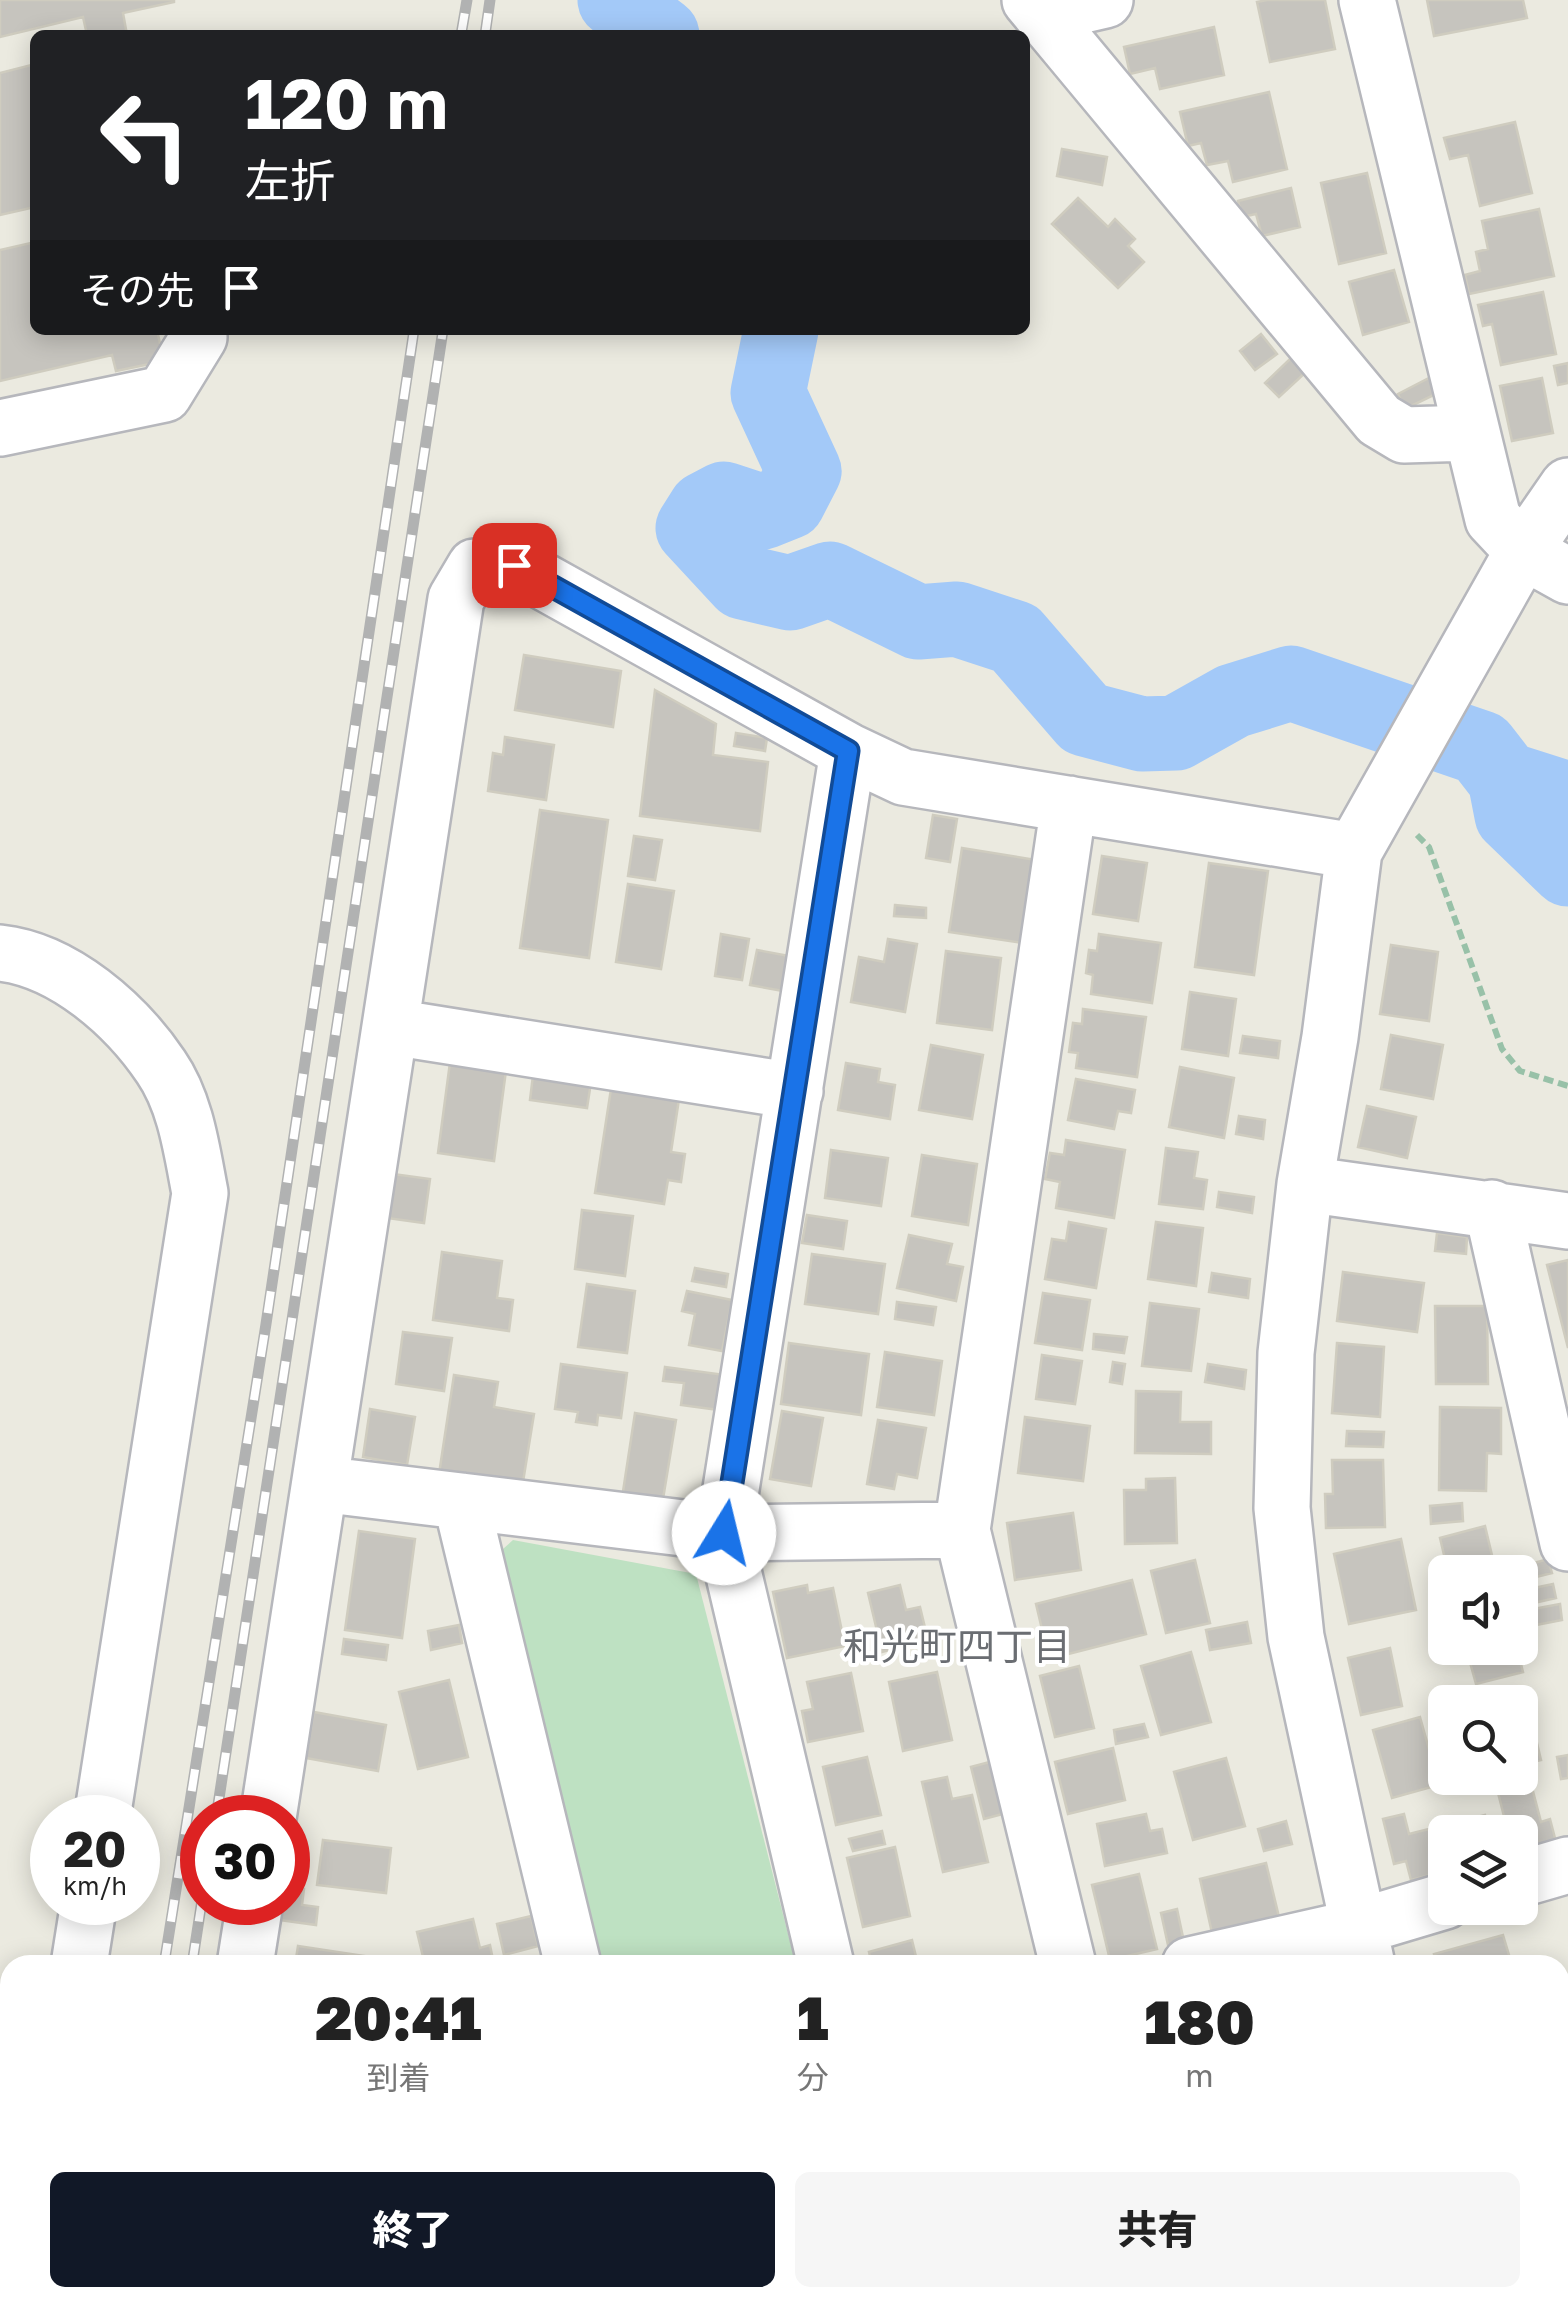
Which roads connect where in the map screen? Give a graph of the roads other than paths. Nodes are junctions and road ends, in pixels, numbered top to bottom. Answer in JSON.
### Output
{"nodes":[{"id":1,"x":1367,"y":0,"type":"edge"},
{"id":2,"x":1069,"y":6,"type":"edge"},
{"id":3,"x":199,"y":335,"type":"edge"},
{"id":4,"x":0,"y":428,"type":"edge"},
{"id":5,"x":1471,"y":433,"type":"junction"},
{"id":6,"x":1568,"y":486,"type":"edge"},
{"id":7,"x":1546,"y":563,"type":"edge"},
{"id":8,"x":848,"y":751,"type":"junction"},
{"id":9,"x":1069,"y":804,"type":"junction"},
{"id":10,"x":1354,"y":851,"type":"junction"},
{"id":11,"x":0,"y":953,"type":"edge"},
{"id":12,"x":392,"y":1027,"type":"junction"},
{"id":13,"x":795,"y":1092,"type":"junction"},
{"id":14,"x":1304,"y":1184,"type":"junction"},
{"id":15,"x":1492,"y":1208,"type":"junction"},
{"id":16,"x":1568,"y":1221,"type":"edge"},
{"id":17,"x":320,"y":1484,"type":"junction"},
{"id":18,"x":461,"y":1501,"type":"junction"},
{"id":19,"x":962,"y":1530,"type":"junction"},
{"id":20,"x":724,"y":1533,"type":"junction"},
{"id":21,"x":1568,"y":1544,"type":"edge"},
{"id":22,"x":106,"y":1795,"type":"edge"},
{"id":23,"x":272,"y":1795,"type":"edge"},
{"id":24,"x":1568,"y":1865,"type":"edge"},
{"id":25,"x":1538,"y":1874,"type":"edge"},
{"id":26,"x":1428,"y":1910,"type":"edge"},
{"id":27,"x":85,"y":1925,"type":"edge"},
{"id":28,"x":251,"y":1925,"type":"edge"},
{"id":29,"x":1362,"y":1946,"type":"edge"},
{"id":30,"x":81,"y":1955,"type":"edge"},
{"id":31,"x":247,"y":1955,"type":"edge"},
{"id":32,"x":571,"y":1955,"type":"edge"},
{"id":33,"x":824,"y":1955,"type":"edge"},
{"id":34,"x":1066,"y":1955,"type":"edge"},
{"id":35,"x":1281,"y":1955,"type":"edge"}],
"edges":[{"from":1,"to":5,"type":"street"},
{"from":2,"to":5,"type":"street"},
{"from":3,"to":4,"type":"street"},
{"from":5,"to":7,"type":"street"},
{"from":6,"to":7,"type":"street"},
{"from":7,"to":10,"type":"street"},
{"from":8,"to":9,"type":"street"},
{"from":8,"to":12,"type":"street"},
{"from":8,"to":13,"type":"street"},
{"from":9,"to":10,"type":"street"},
{"from":9,"to":19,"type":"street"},
{"from":10,"to":14,"type":"street"},
{"from":11,"to":22,"type":"street"},
{"from":12,"to":13,"type":"street"},
{"from":12,"to":17,"type":"street"},
{"from":13,"to":20,"type":"street"},
{"from":14,"to":15,"type":"street"},
{"from":14,"to":29,"type":"street"},
{"from":15,"to":16,"type":"street"},
{"from":15,"to":21,"type":"street"},
{"from":17,"to":18,"type":"street"},
{"from":17,"to":23,"type":"street"},
{"from":18,"to":20,"type":"street"},
{"from":18,"to":32,"type":"street"},
{"from":19,"to":20,"type":"street"},
{"from":19,"to":34,"type":"street"},
{"from":20,"to":33,"type":"street"},
{"from":24,"to":25,"type":"street"},
{"from":26,"to":29,"type":"street"},
{"from":27,"to":30,"type":"street"},
{"from":28,"to":31,"type":"street"},
{"from":29,"to":35,"type":"street"}]}
